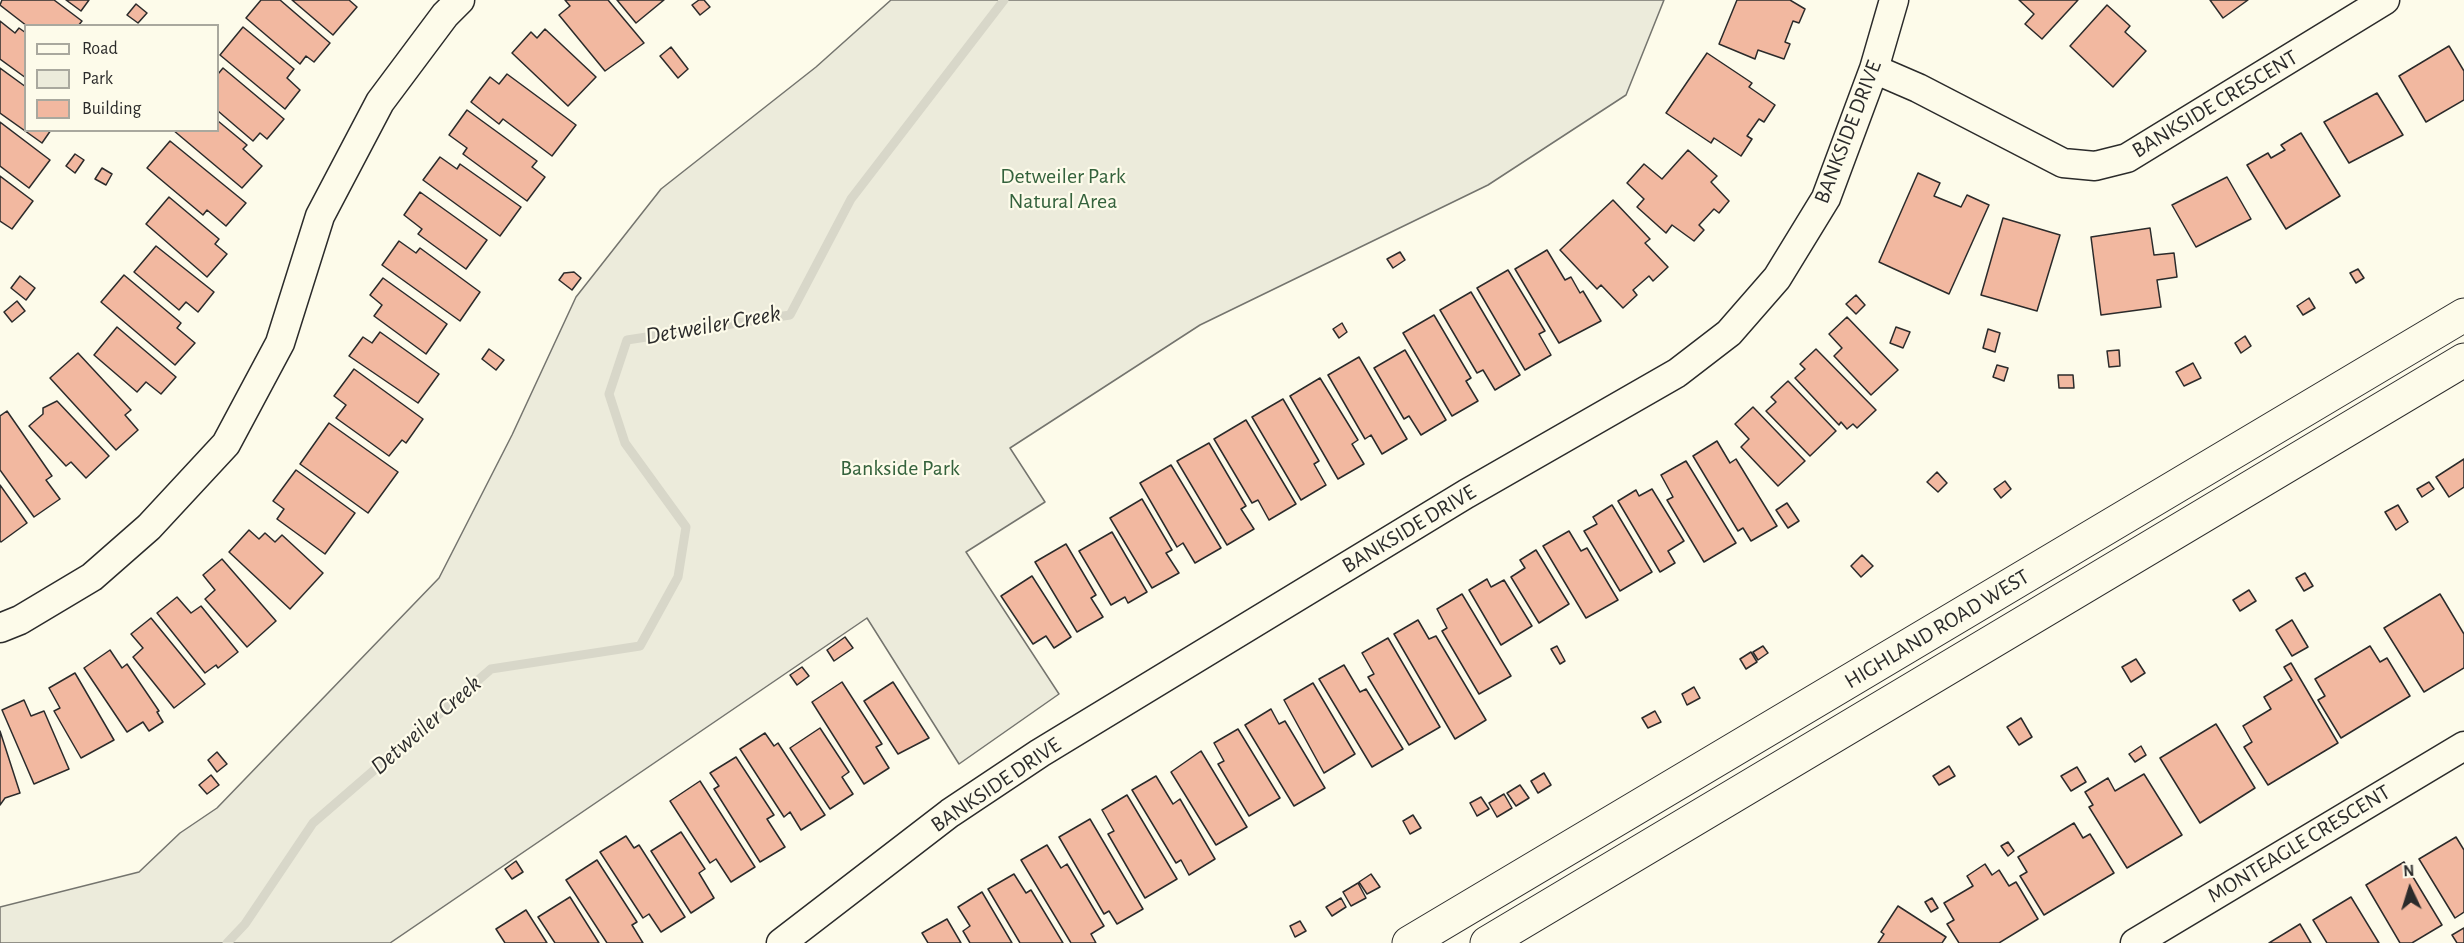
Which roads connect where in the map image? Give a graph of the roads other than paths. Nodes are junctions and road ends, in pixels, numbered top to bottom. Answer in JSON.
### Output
{"nodes":[{"id":1,"x":460,"y":0,"type":"edge"},
{"id":2,"x":1894,"y":0,"type":"edge"},
{"id":3,"x":2385,"y":0,"type":"edge"},
{"id":4,"x":1874,"y":69,"type":"junction"},
{"id":5,"x":2464,"y":315,"type":"edge"},
{"id":6,"x":2464,"y":360,"type":"edge"},
{"id":7,"x":0,"y":628,"type":"edge"},
{"id":8,"x":2464,"y":746,"type":"edge"},
{"id":9,"x":781,"y":943,"type":"edge"},
{"id":10,"x":1409,"y":943,"type":"edge"},
{"id":11,"x":1487,"y":943,"type":"edge"},
{"id":12,"x":2135,"y":943,"type":"edge"}],
"edges":[{"from":1,"to":7,"type":"street"},
{"from":2,"to":4,"type":"street","name":"BANKSIDE DRIVE"},
{"from":3,"to":4,"type":"street","name":"BANKSIDE CRESCENT"},
{"from":4,"to":9,"type":"street","name":"BANKSIDE DRIVE"},
{"from":5,"to":10,"type":"main road","name":"HIGHLAND ROAD WEST"},
{"from":6,"to":11,"type":"main road","name":"HIGHLAND ROAD WEST"},
{"from":8,"to":12,"type":"street","name":"MONTEAGLE CRESCENT"}]}
